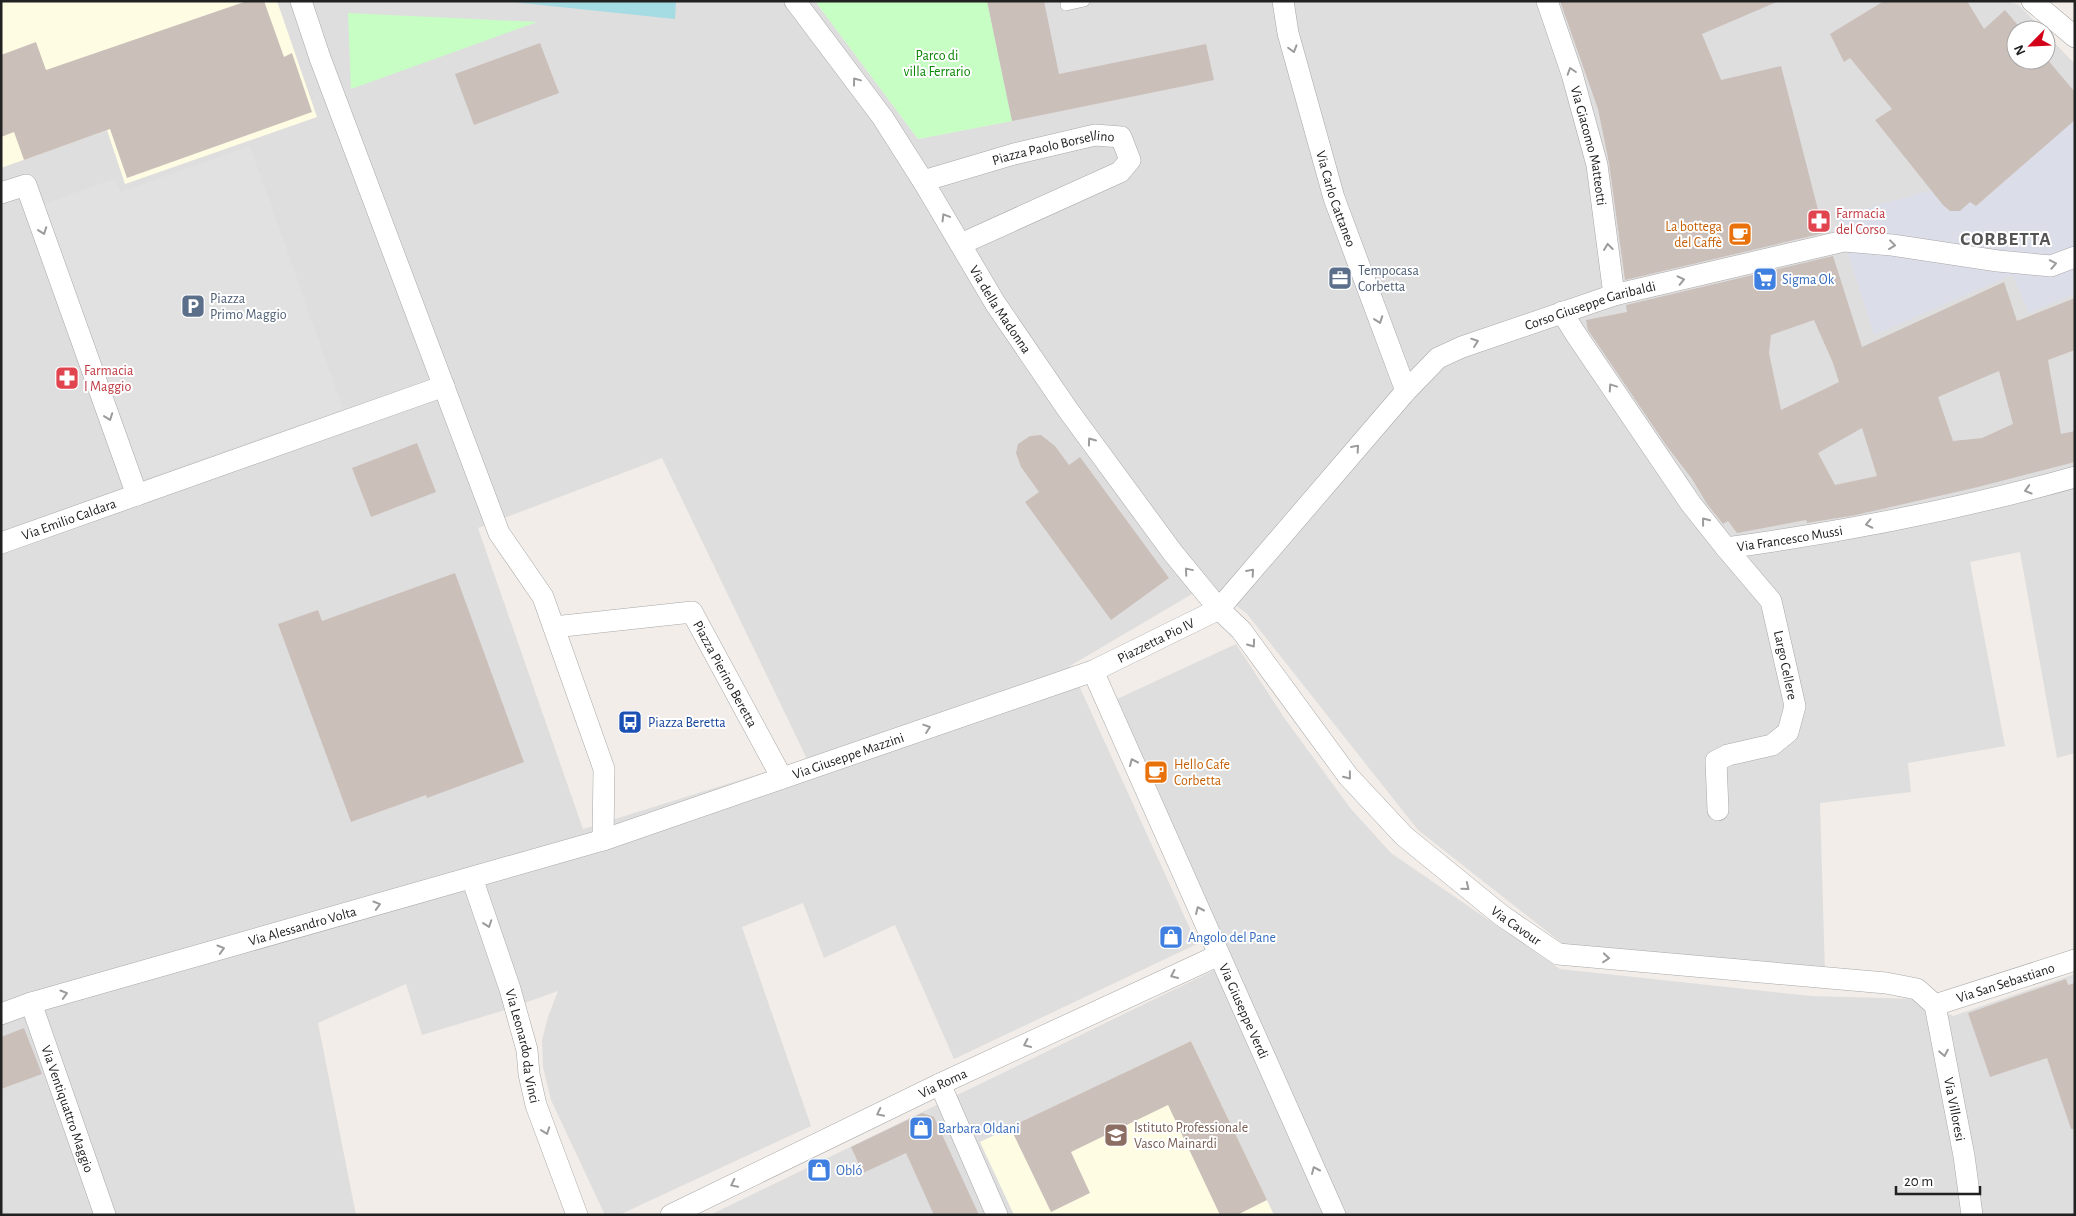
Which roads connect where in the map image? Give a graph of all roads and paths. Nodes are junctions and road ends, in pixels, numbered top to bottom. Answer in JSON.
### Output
{"nodes":[{"id":1,"x":301,"y":1,"type":"edge"},
{"id":2,"x":796,"y":1,"type":"edge"},
{"id":3,"x":1084,"y":1,"type":"edge"},
{"id":4,"x":1283,"y":1,"type":"edge"},
{"id":5,"x":1547,"y":1,"type":"edge"},
{"id":6,"x":2032,"y":1,"type":"edge"},
{"id":7,"x":1066,"y":5,"type":"dead end"},
{"id":8,"x":2075,"y":37,"type":"edge"},
{"id":9,"x":923,"y":181,"type":"junction"},
{"id":10,"x":1,"y":193,"type":"edge"},
{"id":11,"x":961,"y":244,"type":"junction"},
{"id":12,"x":2075,"y":258,"type":"edge"},
{"id":13,"x":1614,"y":295,"type":"junction"},
{"id":14,"x":1562,"y":312,"type":"junction"},
{"id":15,"x":444,"y":386,"type":"junction"},
{"id":16,"x":1406,"y":391,"type":"junction"},
{"id":17,"x":2075,"y":476,"type":"edge"},
{"id":18,"x":137,"y":495,"type":"junction"},
{"id":19,"x":1,"y":543,"type":"edge"},
{"id":20,"x":1726,"y":548,"type":"junction"},
{"id":21,"x":1219,"y":609,"type":"junction"},
{"id":22,"x":554,"y":627,"type":"junction"},
{"id":23,"x":1093,"y":670,"type":"junction"},
{"id":24,"x":782,"y":778,"type":"junction"},
{"id":25,"x":1718,"y":810,"type":"dead end"},
{"id":26,"x":603,"y":840,"type":"junction"},
{"id":27,"x":472,"y":878,"type":"junction"},
{"id":28,"x":1218,"y":955,"type":"junction"},
{"id":29,"x":2075,"y":960,"type":"edge"},
{"id":30,"x":31,"y":1003,"type":"junction"},
{"id":31,"x":1935,"y":1005,"type":"junction"},
{"id":32,"x":1,"y":1014,"type":"edge"},
{"id":33,"x":940,"y":1084,"type":"junction"},
{"id":34,"x":105,"y":1215,"type":"edge"},
{"id":35,"x":577,"y":1215,"type":"edge"},
{"id":36,"x":671,"y":1215,"type":"edge"},
{"id":37,"x":997,"y":1215,"type":"edge"},
{"id":38,"x":1335,"y":1215,"type":"edge"},
{"id":39,"x":1972,"y":1215,"type":"edge"}],
"edges":[{"from":1,"to":15,"type":"street"},
{"from":9,"to":2,"type":"street","name":"Via della Madonna","one_way":true},
{"from":3,"to":7,"type":"lane"},
{"from":4,"to":16,"type":"street","name":"Via Carlo Cattaneo","one_way":true},
{"from":13,"to":5,"type":"street","name":"Via Giacomo Matteotti","one_way":true},
{"from":6,"to":8,"type":"street"},
{"from":11,"to":9,"type":"street","name":"Via della Madonna","one_way":true},
{"from":9,"to":11,"type":"street","name":"Piazza Paolo Borsellino"},
{"from":10,"to":18,"type":"street","one_way":true},
{"from":21,"to":11,"type":"street","name":"Via della Madonna","one_way":true},
{"from":13,"to":12,"type":"street","name":"Corso Giuseppe Garibaldi","one_way":true},
{"from":13,"to":14,"type":"street","name":"Corso Giuseppe Garibaldi"},
{"from":16,"to":14,"type":"street","name":"Corso Giuseppe Garibaldi","one_way":true},
{"from":20,"to":14,"type":"street","name":"Via Francesco Mussi","one_way":true},
{"from":15,"to":18,"type":"street"},
{"from":15,"to":22,"type":"street"},
{"from":21,"to":16,"type":"street","name":"Corso Giuseppe Garibaldi","one_way":true},
{"from":17,"to":20,"type":"street","name":"Via Francesco Mussi","one_way":true},
{"from":18,"to":19,"type":"street","name":"Via Emilio Caldara"},
{"from":20,"to":25,"type":"street","name":"Largo Cellere"},
{"from":21,"to":23,"type":"street","name":"Piazzetta Pio IV"},
{"from":21,"to":31,"type":"street","name":"Via Cavour","one_way":true},
{"from":22,"to":24,"type":"street","name":"Piazza Pierino Beretta"},
{"from":22,"to":26,"type":"street"},
{"from":24,"to":23,"type":"street","name":"Via Giuseppe Mazzini","one_way":true},
{"from":28,"to":23,"type":"street","name":"Via Giuseppe Verdi","one_way":true},
{"from":24,"to":26,"type":"street","name":"Via Giuseppe Mazzini"},
{"from":26,"to":27,"type":"street","name":"Via Alessandro Volta"},
{"from":30,"to":27,"type":"street","name":"Via Alessandro Volta","one_way":true},
{"from":27,"to":35,"type":"street","name":"Via Leonardo da Vinci","one_way":true},
{"from":28,"to":33,"type":"street","name":"Via Roma","one_way":true},
{"from":38,"to":28,"type":"street","name":"Via Giuseppe Verdi","one_way":true},
{"from":29,"to":31,"type":"street","name":"Via San Sebastiano"},
{"from":30,"to":32,"type":"street","name":"Via Alessandro Volta"},
{"from":30,"to":34,"type":"street","name":"Via Ventiquattro Maggio"},
{"from":31,"to":39,"type":"street","name":"Via Villoresi","one_way":true},
{"from":33,"to":36,"type":"street","name":"Via Roma","one_way":true},
{"from":33,"to":37,"type":"street"}]}
